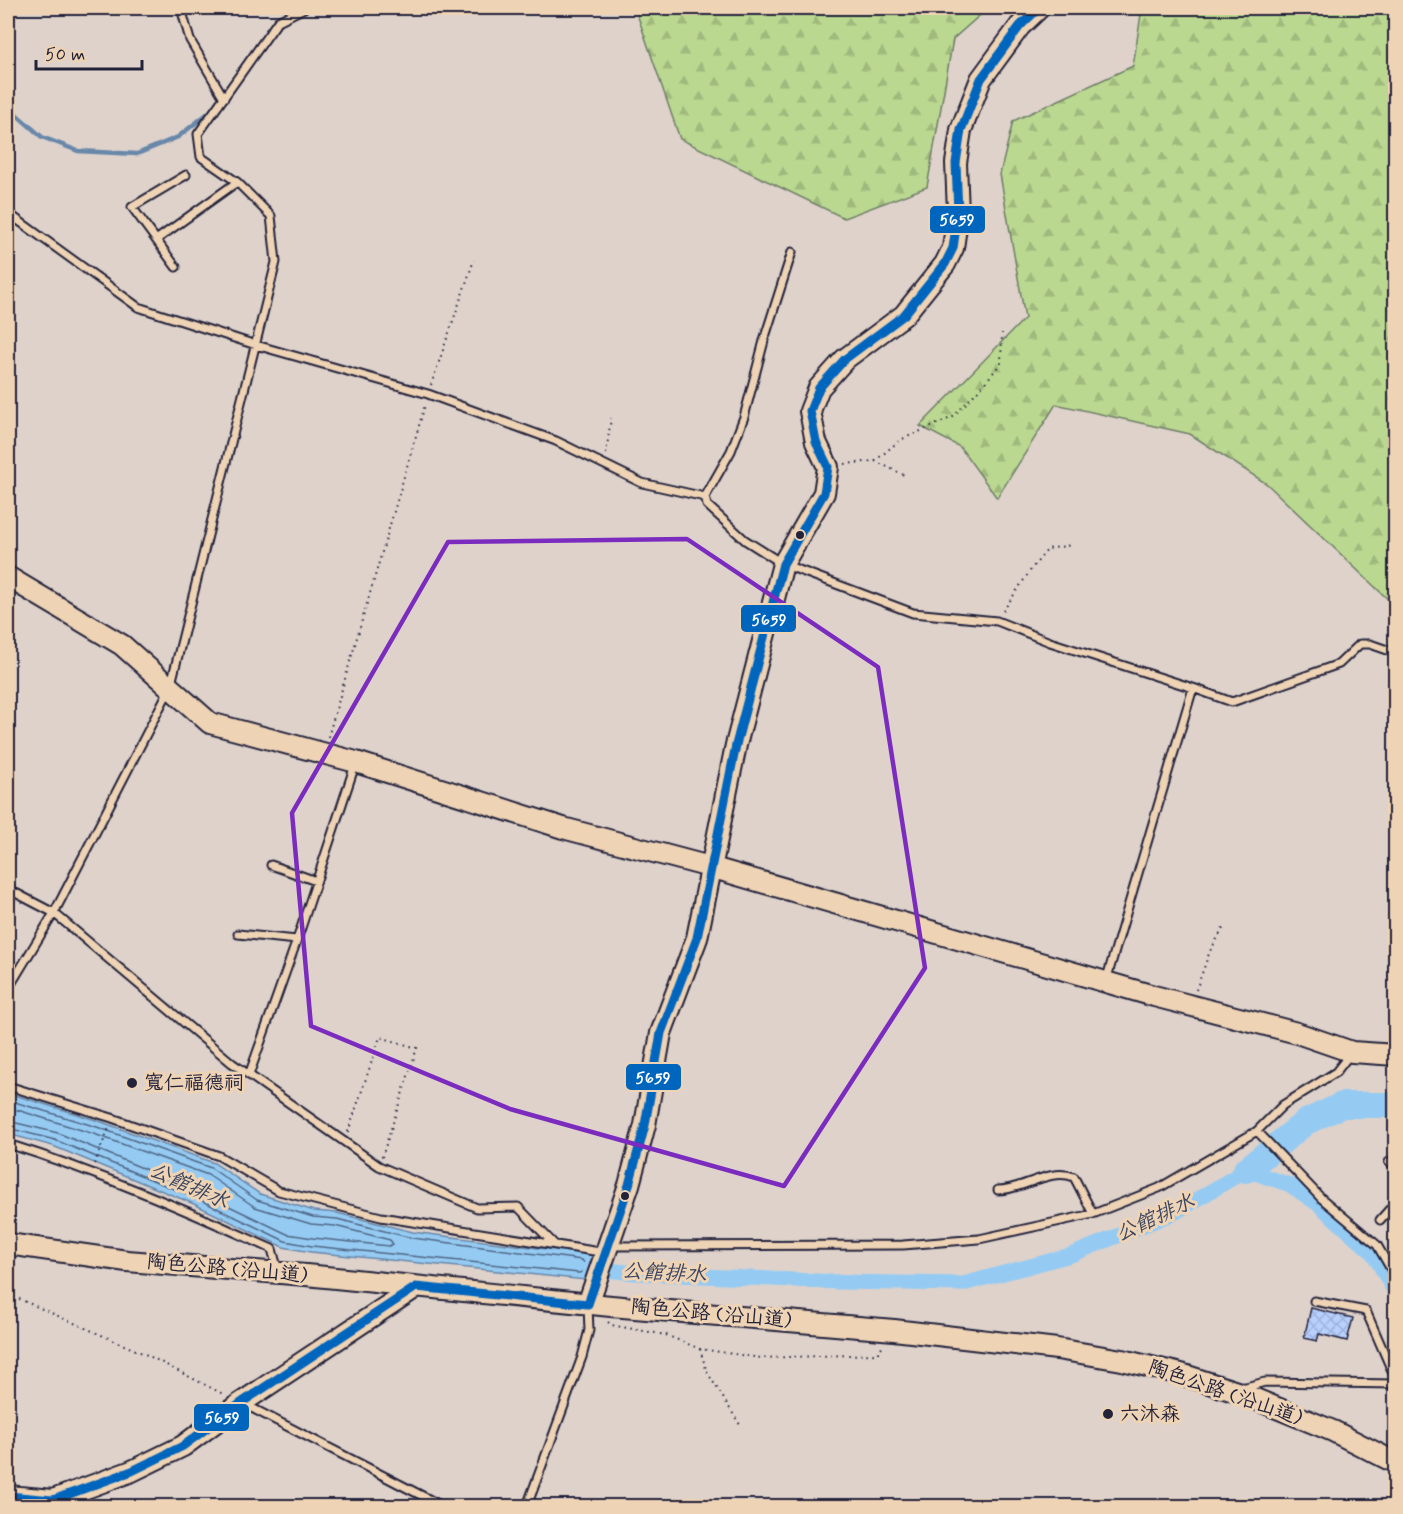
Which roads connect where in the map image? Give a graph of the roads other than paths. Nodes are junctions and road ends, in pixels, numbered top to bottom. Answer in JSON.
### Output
{"nodes":[{"id":1,"x":181,"y":8,"type":"edge"},
{"id":2,"x":304,"y":8,"type":"edge"},
{"id":3,"x":1039,"y":8,"type":"edge"},
{"id":4,"x":224,"y":98,"type":"junction"},
{"id":5,"x":186,"y":175,"type":"dead end"},
{"id":6,"x":237,"y":182,"type":"junction"},
{"id":7,"x":8,"y":213,"type":"edge"},
{"id":8,"x":156,"y":240,"type":"junction"},
{"id":9,"x":792,"y":252,"type":"dead end"},
{"id":10,"x":176,"y":267,"type":"dead end"},
{"id":11,"x":256,"y":345,"type":"junction"},
{"id":12,"x":705,"y":497,"type":"junction"},
{"id":13,"x":783,"y":564,"type":"junction"},
{"id":14,"x":8,"y":578,"type":"edge"},
{"id":15,"x":1395,"y":653,"type":"edge"},
{"id":16,"x":170,"y":688,"type":"junction"},
{"id":17,"x":1193,"y":688,"type":"junction"},
{"id":18,"x":356,"y":762,"type":"junction"},
{"id":19,"x":271,"y":866,"type":"dead end"},
{"id":20,"x":710,"y":867,"type":"junction"},
{"id":21,"x":316,"y":882,"type":"junction"},
{"id":22,"x":8,"y":889,"type":"edge"},
{"id":23,"x":54,"y":913,"type":"junction"},
{"id":24,"x":238,"y":934,"type":"dead end"},
{"id":25,"x":297,"y":940,"type":"junction"},
{"id":26,"x":1106,"y":982,"type":"junction"},
{"id":27,"x":8,"y":988,"type":"edge"},
{"id":28,"x":1352,"y":1052,"type":"junction"},
{"id":29,"x":1395,"y":1055,"type":"edge"},
{"id":30,"x":249,"y":1075,"type":"junction"},
{"id":31,"x":8,"y":1086,"type":"edge"},
{"id":32,"x":1257,"y":1131,"type":"junction"},
{"id":33,"x":8,"y":1144,"type":"edge"},
{"id":34,"x":998,"y":1190,"type":"dead end"},
{"id":35,"x":1395,"y":1202,"type":"edge"},
{"id":36,"x":1093,"y":1214,"type":"junction"},
{"id":37,"x":1380,"y":1220,"type":"dead end"},
{"id":38,"x":8,"y":1244,"type":"edge"},
{"id":39,"x":555,"y":1245,"type":"junction"},
{"id":40,"x":608,"y":1246,"type":"junction"},
{"id":41,"x":279,"y":1273,"type":"junction"},
{"id":42,"x":1395,"y":1278,"type":"edge"},
{"id":43,"x":416,"y":1287,"type":"junction"},
{"id":44,"x":1314,"y":1301,"type":"dead end"},
{"id":45,"x":588,"y":1304,"type":"junction"},
{"id":46,"x":1395,"y":1380,"type":"edge"},
{"id":47,"x":1395,"y":1384,"type":"edge"},
{"id":48,"x":1230,"y":1390,"type":"junction"},
{"id":49,"x":241,"y":1403,"type":"junction"},
{"id":50,"x":1395,"y":1462,"type":"edge"},
{"id":51,"x":8,"y":1496,"type":"edge"},
{"id":52,"x":442,"y":1506,"type":"edge"},
{"id":53,"x":527,"y":1506,"type":"edge"}],
"edges":[{"from":1,"to":4,"type":"lane"},
{"from":2,"to":4,"type":"lane"},
{"from":3,"to":13,"type":"street"},
{"from":4,"to":6,"type":"lane"},
{"from":5,"to":8,"type":"lane"},
{"from":6,"to":8,"type":"lane"},
{"from":6,"to":11,"type":"lane"},
{"from":7,"to":11,"type":"lane"},
{"from":8,"to":10,"type":"lane"},
{"from":9,"to":12,"type":"lane"},
{"from":11,"to":12,"type":"lane"},
{"from":11,"to":16,"type":"lane"},
{"from":12,"to":13,"type":"lane"},
{"from":13,"to":17,"type":"lane"},
{"from":13,"to":20,"type":"street"},
{"from":14,"to":16,"type":"street"},
{"from":15,"to":17,"type":"lane"},
{"from":16,"to":18,"type":"street"},
{"from":16,"to":23,"type":"lane"},
{"from":17,"to":26,"type":"lane"},
{"from":18,"to":20,"type":"street"},
{"from":18,"to":21,"type":"lane"},
{"from":19,"to":21,"type":"lane"},
{"from":20,"to":26,"type":"street"},
{"from":20,"to":40,"type":"street"},
{"from":21,"to":25,"type":"lane"},
{"from":22,"to":23,"type":"lane"},
{"from":23,"to":27,"type":"lane"},
{"from":23,"to":30,"type":"lane"},
{"from":24,"to":25,"type":"lane"},
{"from":25,"to":30,"type":"lane"},
{"from":26,"to":28,"type":"street"},
{"from":28,"to":29,"type":"street"},
{"from":28,"to":32,"type":"lane"},
{"from":30,"to":39,"type":"lane"},
{"from":31,"to":39,"type":"lane"},
{"from":32,"to":36,"type":"lane"},
{"from":32,"to":42,"type":"lane"},
{"from":33,"to":41,"type":"lane"},
{"from":34,"to":36,"type":"lane"},
{"from":35,"to":37,"type":"lane"},
{"from":36,"to":40,"type":"lane"},
{"from":38,"to":41,"type":"street","name":"陶色公路 (沿山道)"},
{"from":39,"to":40,"type":"lane"},
{"from":40,"to":45,"type":"street"},
{"from":41,"to":43,"type":"street","name":"陶色公路 (沿山道)"},
{"from":43,"to":45,"type":"street","name":"陶色公路 (沿山道)"},
{"from":43,"to":49,"type":"street"},
{"from":44,"to":46,"type":"lane"},
{"from":45,"to":48,"type":"street","name":"陶色公路 (沿山道)"},
{"from":45,"to":53,"type":"lane"},
{"from":47,"to":48,"type":"lane"},
{"from":48,"to":50,"type":"street","name":"陶色公路 (沿山道)"},
{"from":49,"to":51,"type":"street"},
{"from":49,"to":52,"type":"lane"}]}
